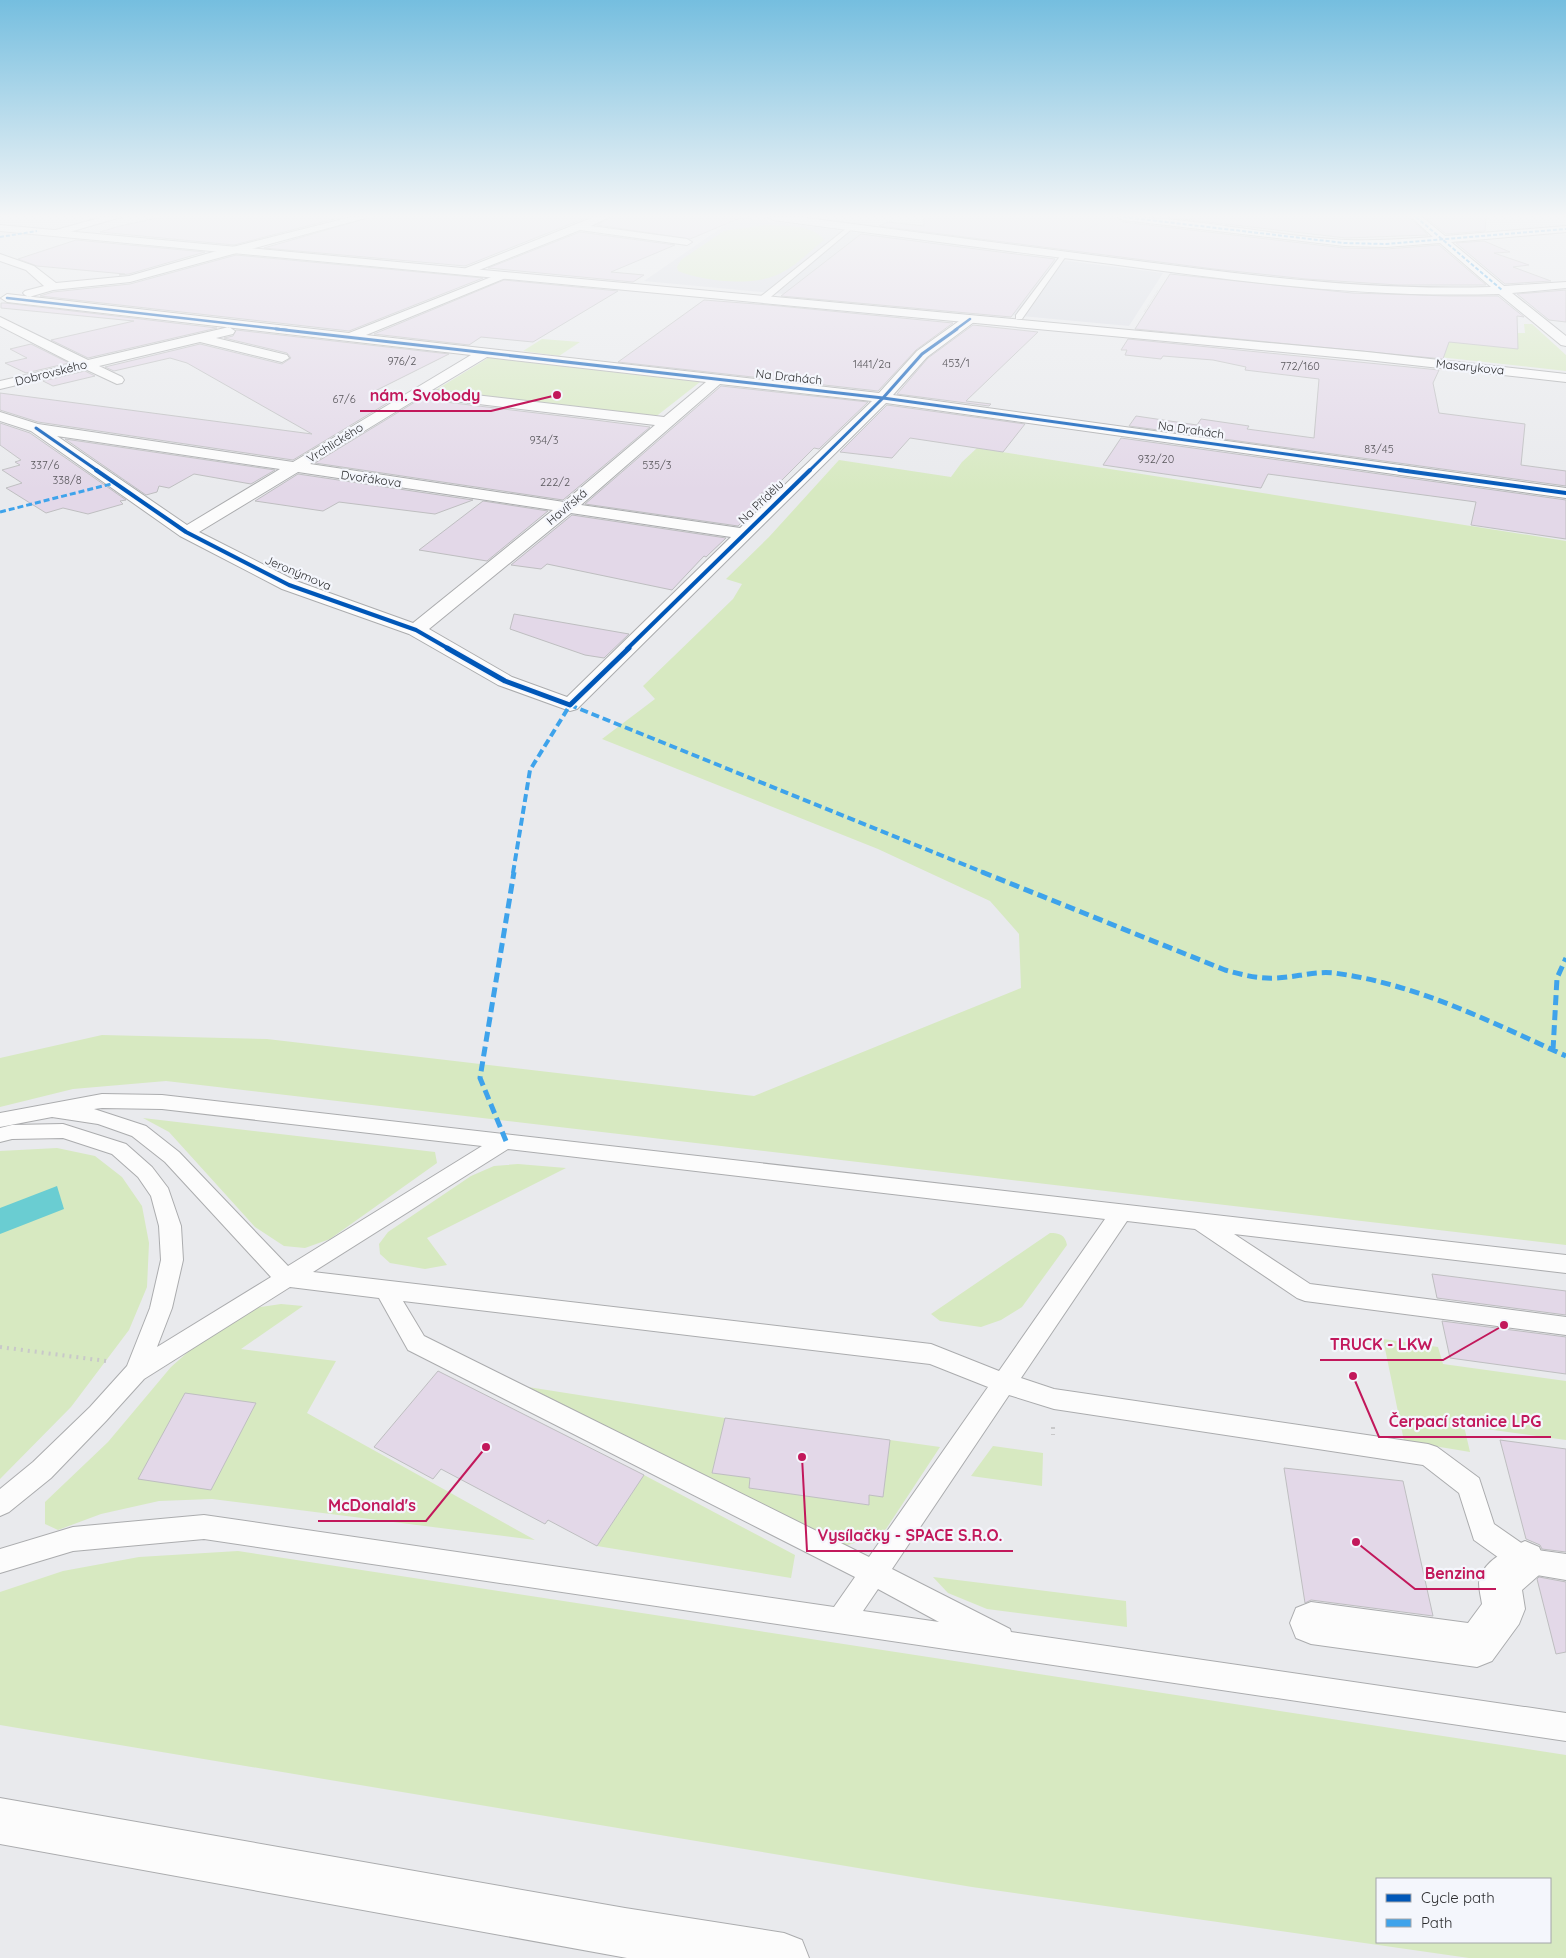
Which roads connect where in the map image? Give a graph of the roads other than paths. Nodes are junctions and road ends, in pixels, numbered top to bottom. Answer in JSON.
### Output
{"nodes":[{"id":1,"x":86,"y":308,"type":"edge"},
{"id":2,"x":422,"y":308,"type":"edge"},
{"id":3,"x":865,"y":308,"type":"edge"},
{"id":4,"x":1025,"y":308,"type":"edge"},
{"id":5,"x":1523,"y":308,"type":"edge"},
{"id":6,"x":1019,"y":317,"type":"dead end"},
{"id":7,"x":970,"y":318,"type":"junction"},
{"id":8,"x":0,"y":321,"type":"edge"},
{"id":9,"x":248,"y":327,"type":"junction"},
{"id":10,"x":200,"y":338,"type":"junction"},
{"id":11,"x":349,"y":338,"type":"junction"},
{"id":12,"x":1566,"y":342,"type":"edge"},
{"id":13,"x":482,"y":354,"type":"junction"},
{"id":14,"x":282,"y":358,"type":"dead end"},
{"id":15,"x":84,"y":364,"type":"junction"},
{"id":16,"x":1566,"y":378,"type":"edge"},
{"id":17,"x":117,"y":380,"type":"dead end"},
{"id":18,"x":716,"y":380,"type":"junction"},
{"id":19,"x":0,"y":385,"type":"edge"},
{"id":20,"x":417,"y":392,"type":"junction"},
{"id":21,"x":883,"y":398,"type":"junction"},
{"id":22,"x":0,"y":416,"type":"edge"},
{"id":23,"x":665,"y":422,"type":"junction"},
{"id":24,"x":36,"y":428,"type":"junction"},
{"id":25,"x":294,"y":468,"type":"junction"},
{"id":26,"x":1566,"y":493,"type":"edge"},
{"id":27,"x":568,"y":507,"type":"junction"},
{"id":28,"x":186,"y":532,"type":"junction"},
{"id":29,"x":744,"y":534,"type":"junction"},
{"id":30,"x":416,"y":630,"type":"junction"},
{"id":31,"x":570,"y":705,"type":"joint"},
{"id":32,"x":49,"y":1110,"type":"junction"},
{"id":33,"x":0,"y":1120,"type":"edge"},
{"id":34,"x":0,"y":1135,"type":"edge"},
{"id":35,"x":506,"y":1141,"type":"junction"},
{"id":36,"x":1121,"y":1213,"type":"junction"},
{"id":37,"x":1200,"y":1222,"type":"junction"},
{"id":38,"x":1566,"y":1264,"type":"edge"},
{"id":39,"x":286,"y":1278,"type":"junction"},
{"id":40,"x":385,"y":1289,"type":"junction"},
{"id":41,"x":1566,"y":1326,"type":"edge"},
{"id":42,"x":136,"y":1372,"type":"junction"},
{"id":43,"x":1004,"y":1383,"type":"junction"},
{"id":44,"x":0,"y":1504,"type":"edge"},
{"id":45,"x":0,"y":1561,"type":"edge"},
{"id":46,"x":1525,"y":1561,"type":"junction"},
{"id":47,"x":1566,"y":1567,"type":"edge"},
{"id":48,"x":874,"y":1573,"type":"junction"},
{"id":49,"x":841,"y":1620,"type":"junction"},
{"id":50,"x":1311,"y":1623,"type":"dead end"},
{"id":51,"x":1012,"y":1645,"type":"junction"},
{"id":52,"x":1566,"y":1727,"type":"edge"},
{"id":53,"x":0,"y":1821,"type":"edge"},
{"id":54,"x":784,"y":1958,"type":"edge"}],
"edges":[{"from":1,"to":9,"type":"main road","name":"Na Drahách"},
{"from":2,"to":11,"type":"main road"},
{"from":3,"to":7,"type":"main road","name":"Masarykova"},
{"from":4,"to":6,"type":"lane"},
{"from":5,"to":12,"type":"main road"},
{"from":7,"to":16,"type":"main road","name":"Masarykova"},
{"from":7,"to":21,"type":"main road","name":"Na Přídělu"},
{"from":8,"to":15,"type":"main road"},
{"from":9,"to":10,"type":"main road","name":"Dobrovského"},
{"from":9,"to":11,"type":"main road","name":"Na Drahách"},
{"from":10,"to":14,"type":"main road"},
{"from":10,"to":15,"type":"main road","name":"Dobrovského"},
{"from":11,"to":13,"type":"main road","name":"Na Drahách"},
{"from":13,"to":18,"type":"main road","name":"Na Drahách"},
{"from":13,"to":20,"type":"main road","name":"Vrchlického"},
{"from":15,"to":17,"type":"main road"},
{"from":15,"to":19,"type":"main road","name":"Dobrovského"},
{"from":18,"to":21,"type":"main road","name":"Na Drahách"},
{"from":18,"to":23,"type":"main road","name":"Havířská"},
{"from":20,"to":23,"type":"main road"},
{"from":20,"to":25,"type":"main road","name":"Vrchlického"},
{"from":21,"to":26,"type":"main road","name":"Na Drahách"},
{"from":21,"to":29,"type":"main road","name":"Na Přídělu"},
{"from":22,"to":24,"type":"main road","name":"Dvořákova"},
{"from":23,"to":27,"type":"main road","name":"Havířská"},
{"from":24,"to":25,"type":"main road","name":"Dvořákova"},
{"from":24,"to":28,"type":"main road","name":"Jeronýmova"},
{"from":25,"to":27,"type":"main road","name":"Dvořákova"},
{"from":25,"to":28,"type":"main road","name":"Vrchlického"},
{"from":27,"to":29,"type":"main road","name":"Dvořákova"},
{"from":27,"to":30,"type":"main road","name":"Havířská"},
{"from":28,"to":30,"type":"main road","name":"Jeronýmova"},
{"from":29,"to":31,"type":"main road","name":"Na Přídělu"},
{"from":30,"to":31,"type":"main road","name":"Jeronýmova"},
{"from":32,"to":33,"type":"lane"},
{"from":32,"to":35,"type":"lane"},
{"from":32,"to":39,"type":"lane"},
{"from":34,"to":42,"type":"lane"},
{"from":35,"to":36,"type":"lane"},
{"from":35,"to":39,"type":"lane"},
{"from":36,"to":37,"type":"lane"},
{"from":36,"to":43,"type":"lane"},
{"from":37,"to":38,"type":"lane"},
{"from":37,"to":41,"type":"lane"},
{"from":39,"to":40,"type":"lane"},
{"from":39,"to":42,"type":"lane"},
{"from":40,"to":43,"type":"lane"},
{"from":40,"to":48,"type":"lane"},
{"from":42,"to":44,"type":"lane"},
{"from":43,"to":46,"type":"lane"},
{"from":43,"to":48,"type":"lane"},
{"from":45,"to":49,"type":"lane"},
{"from":46,"to":47,"type":"lane"},
{"from":46,"to":50,"type":"main road"},
{"from":48,"to":49,"type":"lane"},
{"from":48,"to":51,"type":"lane"},
{"from":49,"to":51,"type":"lane"},
{"from":51,"to":52,"type":"lane"},
{"from":53,"to":54,"type":"main road"}]}
